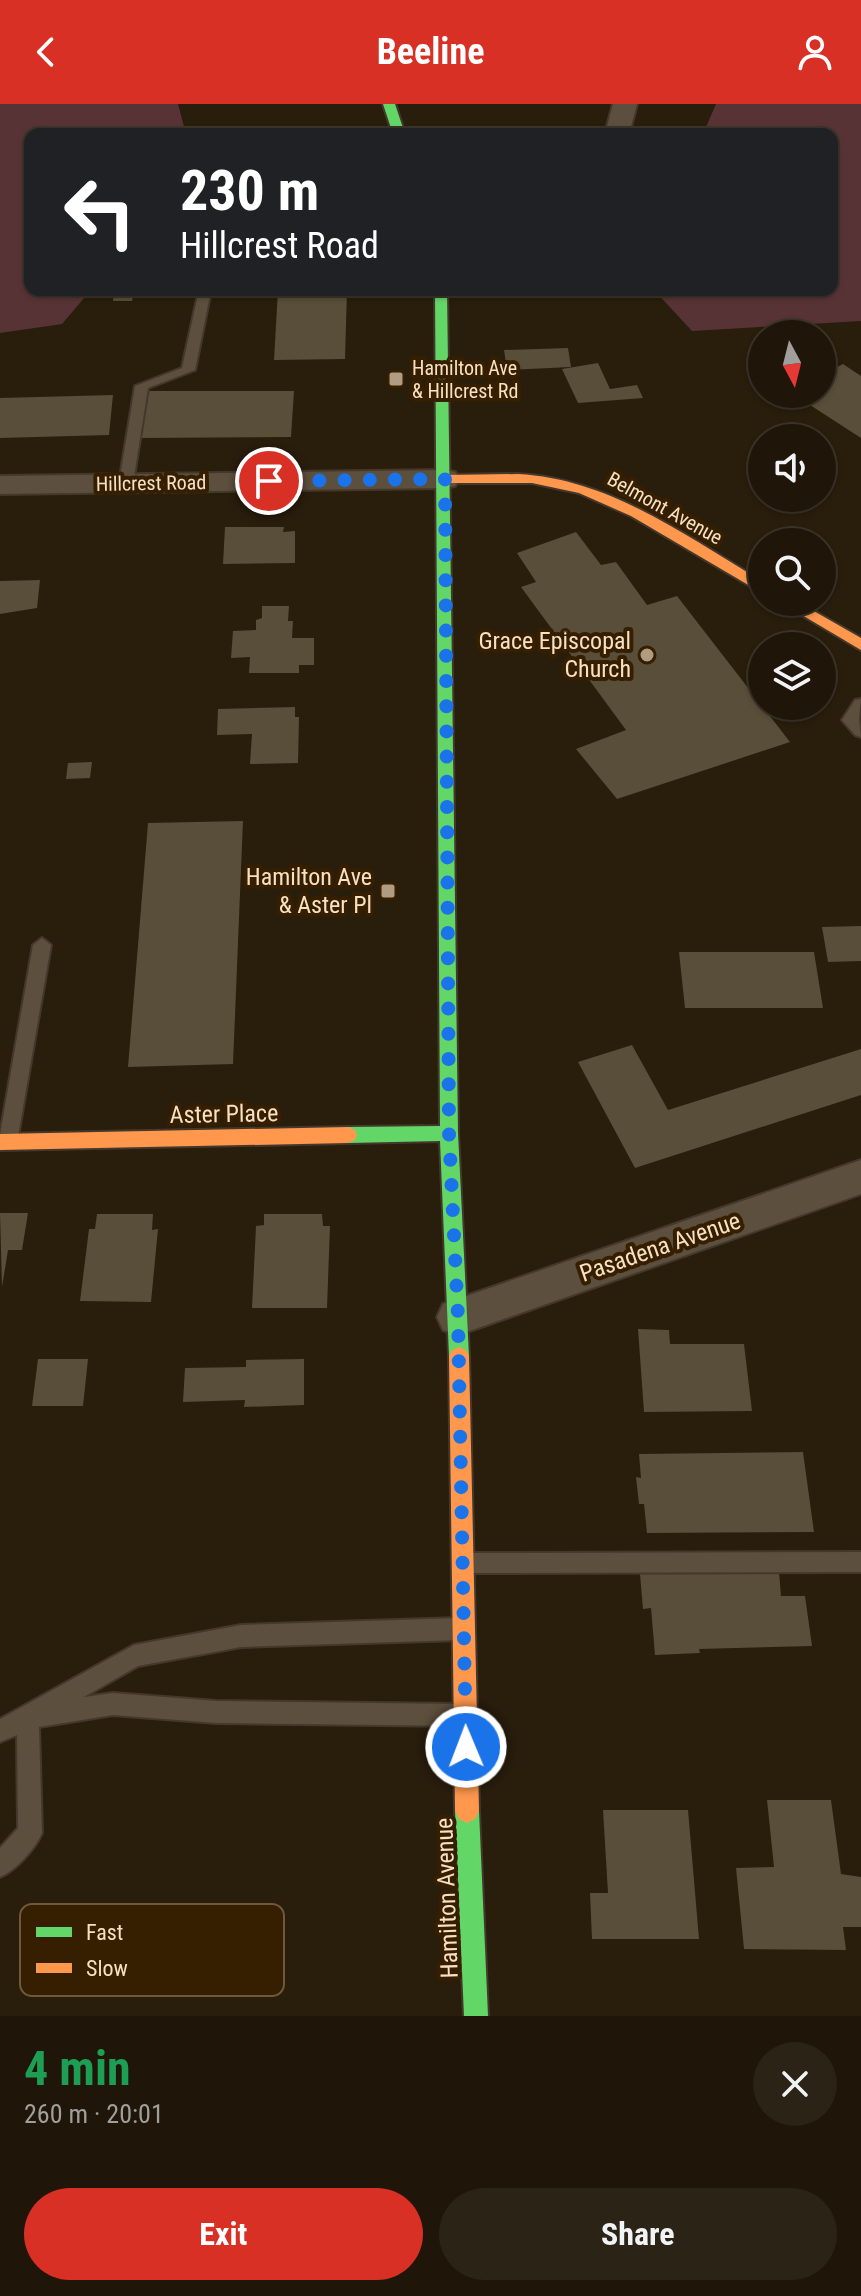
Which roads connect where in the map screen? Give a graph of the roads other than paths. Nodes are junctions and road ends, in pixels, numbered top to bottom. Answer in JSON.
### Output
{"nodes":[{"id":1,"x":389,"y":104,"type":"edge"},
{"id":2,"x":625,"y":104,"type":"edge"},
{"id":3,"x":397,"y":128,"type":"edge"},
{"id":4,"x":619,"y":128,"type":"edge"},
{"id":5,"x":204,"y":296,"type":"edge"},
{"id":6,"x":441,"y":296,"type":"edge"},
{"id":7,"x":445,"y":479,"type":"junction"},
{"id":8,"x":126,"y":483,"type":"junction"},
{"id":9,"x":0,"y":485,"type":"edge"},
{"id":10,"x":748,"y":580,"type":"edge"},
{"id":11,"x":811,"y":616,"type":"edge"},
{"id":12,"x":861,"y":645,"type":"edge"},
{"id":13,"x":861,"y":704,"type":"edge"},
{"id":14,"x":861,"y":731,"type":"edge"},
{"id":15,"x":42,"y":945,"type":"dead end"},
{"id":16,"x":449,"y":1133,"type":"junction"},
{"id":17,"x":4,"y":1142,"type":"edge"},
{"id":18,"x":861,"y":1177,"type":"edge"},
{"id":19,"x":458,"y":1317,"type":"junction"},
{"id":20,"x":861,"y":1562,"type":"edge"},
{"id":21,"x":463,"y":1563,"type":"junction"},
{"id":22,"x":464,"y":1629,"type":"junction"},
{"id":23,"x":466,"y":1715,"type":"junction"},
{"id":24,"x":28,"y":1718,"type":"junction"},
{"id":25,"x":0,"y":1731,"type":"edge"},
{"id":26,"x":0,"y":1865,"type":"edge"},
{"id":27,"x":476,"y":2016,"type":"edge"}],
"edges":[{"from":1,"to":3,"type":"main road"},
{"from":2,"to":4,"type":"street"},
{"from":5,"to":8,"type":"lane"},
{"from":6,"to":7,"type":"main road","name":"Hamilton Avenue"},
{"from":7,"to":8,"type":"street","name":"Hillcrest Road"},
{"from":7,"to":10,"type":"main road","name":"Belmont Avenue"},
{"from":7,"to":16,"type":"main road","name":"Hamilton Avenue"},
{"from":8,"to":9,"type":"street","name":"Hillcrest Road"},
{"from":11,"to":12,"type":"main road"},
{"from":13,"to":14,"type":"lane"},
{"from":15,"to":17,"type":"lane"},
{"from":16,"to":17,"type":"main road","name":"Aster Place"},
{"from":16,"to":19,"type":"main road","name":"Hamilton Avenue"},
{"from":18,"to":19,"type":"street","name":"Pasadena Avenue"},
{"from":19,"to":21,"type":"main road","name":"Hamilton Avenue"},
{"from":20,"to":21,"type":"lane"},
{"from":21,"to":22,"type":"main road","name":"Hamilton Avenue"},
{"from":22,"to":23,"type":"main road","name":"Hamilton Avenue"},
{"from":22,"to":24,"type":"lane"},
{"from":23,"to":24,"type":"lane"},
{"from":23,"to":27,"type":"main road","name":"Hamilton Avenue"},
{"from":24,"to":25,"type":"lane"},
{"from":24,"to":26,"type":"lane"}]}
